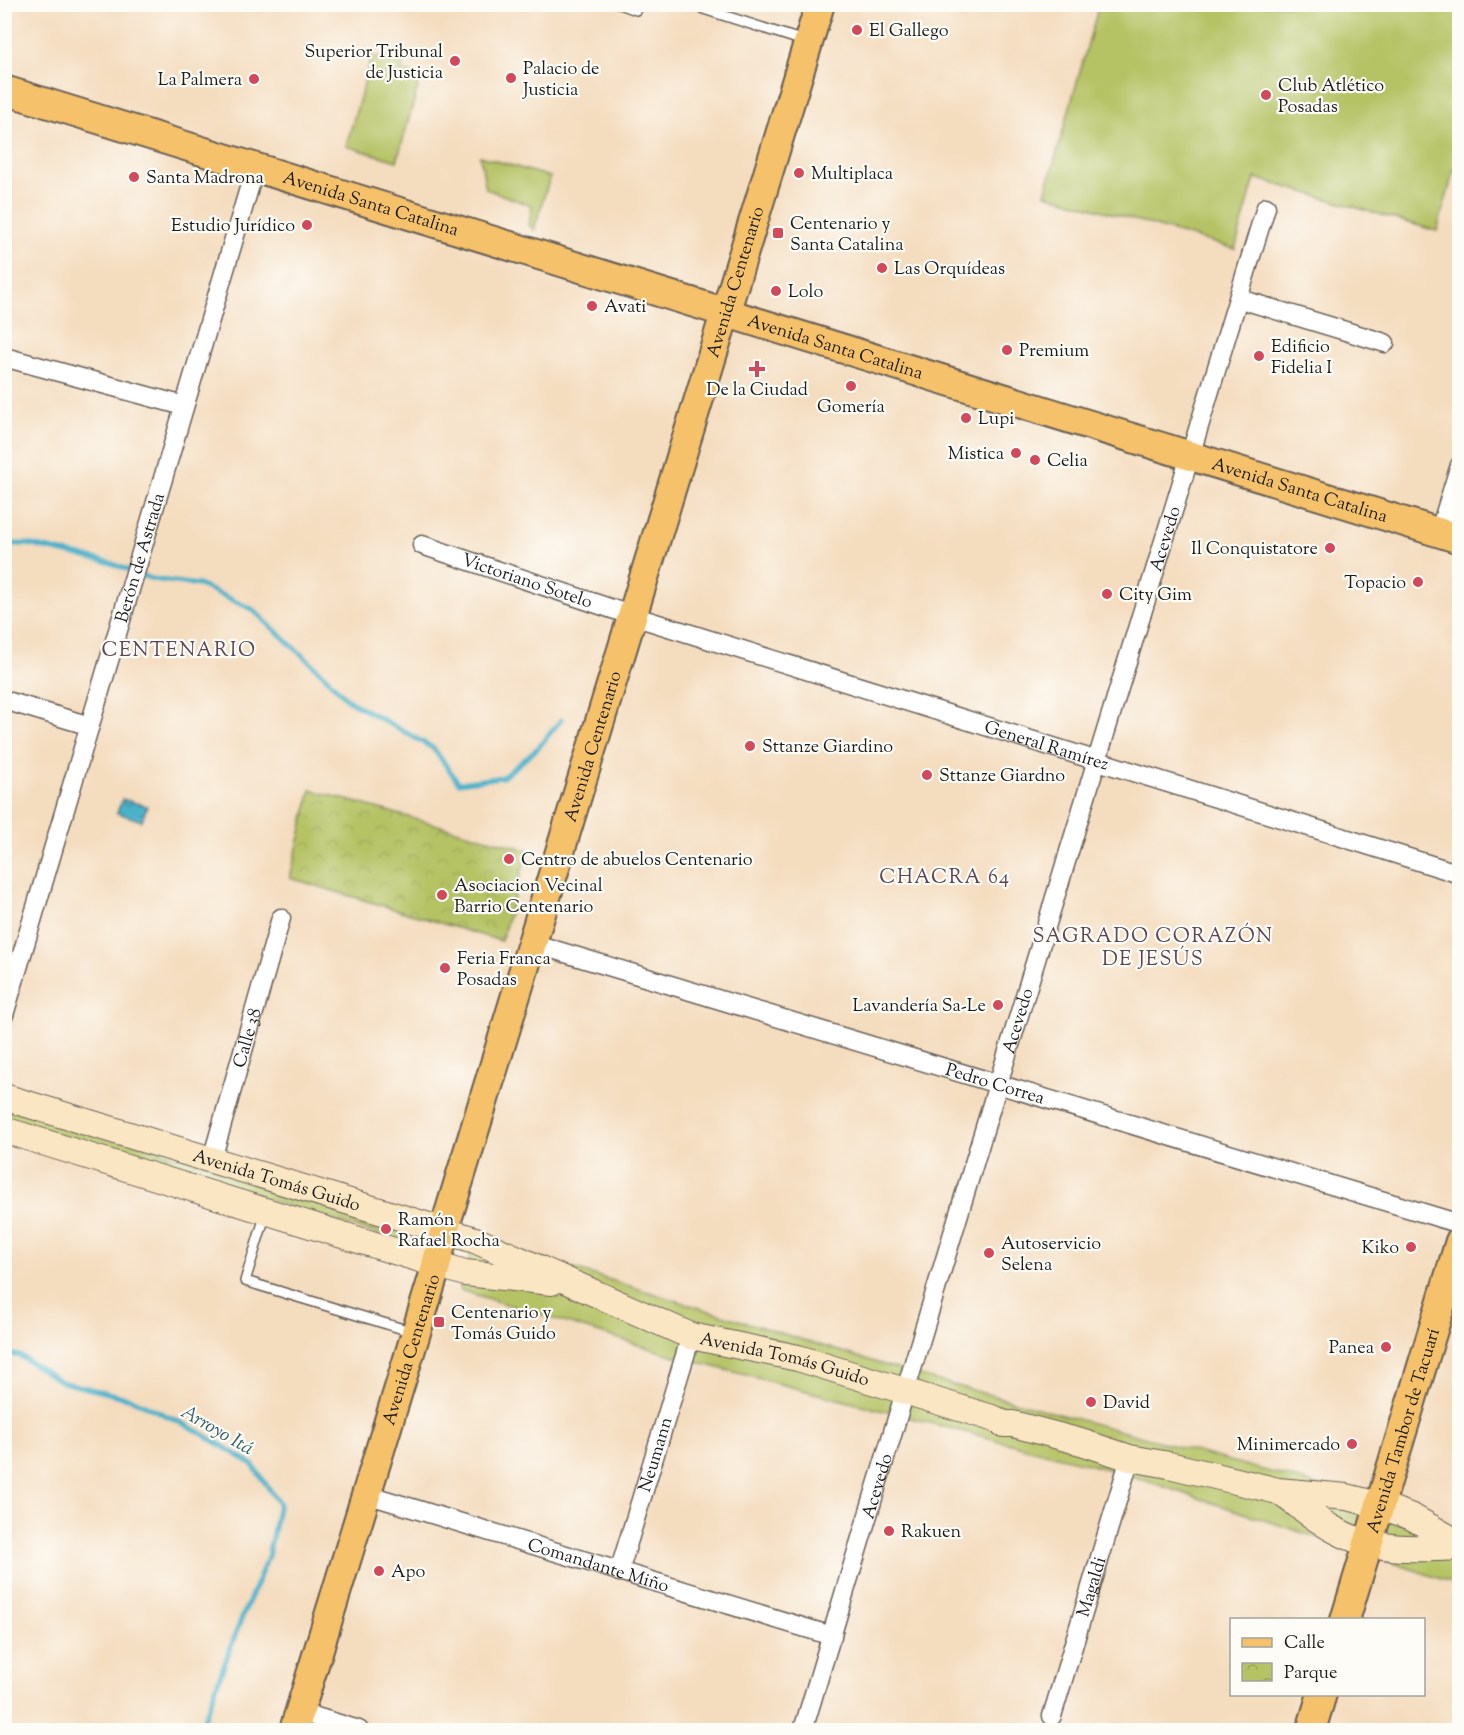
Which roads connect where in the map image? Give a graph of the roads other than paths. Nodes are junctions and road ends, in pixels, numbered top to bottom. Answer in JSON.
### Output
{"nodes":[{"id":1,"x":620,"y":4,"type":"edge"},
{"id":2,"x":638,"y":4,"type":"edge"},
{"id":3,"x":688,"y":4,"type":"edge"},
{"id":4,"x":820,"y":4,"type":"edge"},
{"id":5,"x":809,"y":43,"type":"junction"},
{"id":6,"x":5,"y":92,"type":"edge"},
{"id":7,"x":255,"y":168,"type":"junction"},
{"id":8,"x":1266,"y":207,"type":"dead end"},
{"id":9,"x":1240,"y":299,"type":"junction"},
{"id":10,"x":726,"y":314,"type":"junction"},
{"id":11,"x":1385,"y":343,"type":"dead end"},
{"id":12,"x":4,"y":357,"type":"edge"},
{"id":13,"x":184,"y":406,"type":"junction"},
{"id":14,"x":1190,"y":457,"type":"junction"},
{"id":15,"x":1460,"y":465,"type":"edge"},
{"id":16,"x":1449,"y":536,"type":"edge"},
{"id":17,"x":422,"y":545,"type":"dead end"},
{"id":18,"x":633,"y":616,"type":"junction"},
{"id":19,"x":4,"y":700,"type":"edge"},
{"id":20,"x":90,"y":726,"type":"junction"},
{"id":21,"x":1097,"y":760,"type":"junction"},
{"id":22,"x":1460,"y":874,"type":"edge"},
{"id":23,"x":281,"y":918,"type":"dead end"},
{"id":24,"x":532,"y":943,"type":"junction"},
{"id":25,"x":4,"y":1015,"type":"edge"},
{"id":26,"x":998,"y":1084,"type":"junction"},
{"id":27,"x":4,"y":1096,"type":"edge"},
{"id":28,"x":4,"y":1130,"type":"edge"},
{"id":29,"x":212,"y":1159,"type":"junction"},
{"id":30,"x":266,"y":1210,"type":"junction"},
{"id":31,"x":1460,"y":1224,"type":"edge"},
{"id":32,"x":444,"y":1230,"type":"junction"},
{"id":33,"x":1460,"y":1241,"type":"edge"},
{"id":34,"x":437,"y":1263,"type":"junction"},
{"id":35,"x":579,"y":1286,"type":"junction"},
{"id":36,"x":416,"y":1333,"type":"junction"},
{"id":37,"x":691,"y":1336,"type":"junction"},
{"id":38,"x":905,"y":1390,"type":"junction"},
{"id":39,"x":1130,"y":1458,"type":"junction"},
{"id":40,"x":1278,"y":1491,"type":"junction"},
{"id":41,"x":366,"y":1494,"type":"junction"},
{"id":42,"x":1379,"y":1505,"type":"junction"},
{"id":43,"x":1368,"y":1543,"type":"junction"},
{"id":44,"x":1460,"y":1545,"type":"edge"},
{"id":45,"x":619,"y":1572,"type":"junction"},
{"id":46,"x":1346,"y":1618,"type":"edge"},
{"id":47,"x":831,"y":1636,"type":"junction"},
{"id":48,"x":1322,"y":1696,"type":"edge"},
{"id":49,"x":1053,"y":1716,"type":"dead end"},
{"id":50,"x":297,"y":1721,"type":"edge"},
{"id":51,"x":359,"y":1731,"type":"edge"},
{"id":52,"x":803,"y":1731,"type":"edge"},
{"id":53,"x":1311,"y":1731,"type":"edge"}],
"edges":[{"from":1,"to":2,"type":"lane"},
{"from":3,"to":5,"type":"lane"},
{"from":4,"to":5,"type":"main road","name":"Avenida Centenario"},
{"from":5,"to":10,"type":"main road","name":"Avenida Centenario"},
{"from":6,"to":7,"type":"main road","name":"Avenida Santa Catalina"},
{"from":7,"to":10,"type":"main road","name":"Avenida Santa Catalina"},
{"from":7,"to":13,"type":"street","name":"Berón de Astrada"},
{"from":8,"to":9,"type":"street","name":"Acevedo"},
{"from":9,"to":11,"type":"street"},
{"from":9,"to":14,"type":"street","name":"Acevedo"},
{"from":10,"to":14,"type":"main road","name":"Avenida Santa Catalina"},
{"from":10,"to":18,"type":"main road","name":"Avenida Centenario"},
{"from":12,"to":13,"type":"street"},
{"from":13,"to":20,"type":"street","name":"Berón de Astrada"},
{"from":14,"to":16,"type":"main road","name":"Avenida Santa Catalina"},
{"from":14,"to":21,"type":"street","name":"Acevedo"},
{"from":15,"to":16,"type":"street"},
{"from":17,"to":18,"type":"street","name":"Victoriano Sotelo"},
{"from":18,"to":21,"type":"street","name":"General Ramírez"},
{"from":18,"to":24,"type":"main road","name":"Avenida Centenario"},
{"from":19,"to":20,"type":"street"},
{"from":20,"to":25,"type":"street","name":"Berón de Astrada"},
{"from":21,"to":22,"type":"street","name":"General Ramírez"},
{"from":21,"to":26,"type":"street","name":"Acevedo"},
{"from":23,"to":29,"type":"street","name":"Calle 38"},
{"from":24,"to":26,"type":"street","name":"Pedro Correa"},
{"from":24,"to":32,"type":"main road","name":"Avenida Centenario"},
{"from":26,"to":31,"type":"street","name":"Pedro Correa"},
{"from":26,"to":38,"type":"street","name":"Acevedo"},
{"from":27,"to":29,"type":"main road","name":"Avenida Tomás Guido"},
{"from":28,"to":30,"type":"main road","name":"Avenida Tomás Guido"},
{"from":29,"to":32,"type":"main road","name":"Avenida Tomás Guido"},
{"from":30,"to":34,"type":"main road","name":"Avenida Tomás Guido"},
{"from":30,"to":36,"type":"lane"},
{"from":32,"to":34,"type":"main road","name":"Avenida Centenario"},
{"from":32,"to":35,"type":"main road","name":"Avenida Tomás Guido"},
{"from":33,"to":42,"type":"main road","name":"Avenida Tambor de Tacuarí"},
{"from":34,"to":35,"type":"main road","name":"Avenida Tomás Guido"},
{"from":34,"to":36,"type":"main road","name":"Avenida Centenario"},
{"from":35,"to":37,"type":"main road","name":"Avenida Tomás Guido"},
{"from":36,"to":41,"type":"main road","name":"Avenida Centenario"},
{"from":37,"to":38,"type":"main road","name":"Avenida Tomás Guido"},
{"from":37,"to":45,"type":"street","name":"Neumann"},
{"from":38,"to":39,"type":"main road","name":"Avenida Tomás Guido"},
{"from":38,"to":47,"type":"street","name":"Acevedo"},
{"from":39,"to":40,"type":"main road","name":"Avenida Tomás Guido"},
{"from":39,"to":49,"type":"street","name":"Magaldi"},
{"from":40,"to":42,"type":"main road","name":"Avenida Tomás Guido"},
{"from":40,"to":43,"type":"main road","name":"Avenida Tomás Guido"},
{"from":41,"to":45,"type":"street","name":"Comandante Miño"},
{"from":41,"to":50,"type":"main road","name":"Avenida Centenario"},
{"from":42,"to":43,"type":"main road","name":"Avenida Tambor de Tacuarí"},
{"from":42,"to":44,"type":"main road","name":"Avenida Tomás Guido"},
{"from":43,"to":44,"type":"main road","name":"Avenida Tomás Guido"},
{"from":43,"to":46,"type":"main road","name":"Avenida Tambor de Tacuarí"},
{"from":45,"to":47,"type":"street","name":"Comandante Miño"},
{"from":47,"to":52,"type":"street","name":"Acevedo"},
{"from":48,"to":53,"type":"main road"},
{"from":50,"to":51,"type":"street"}]}
